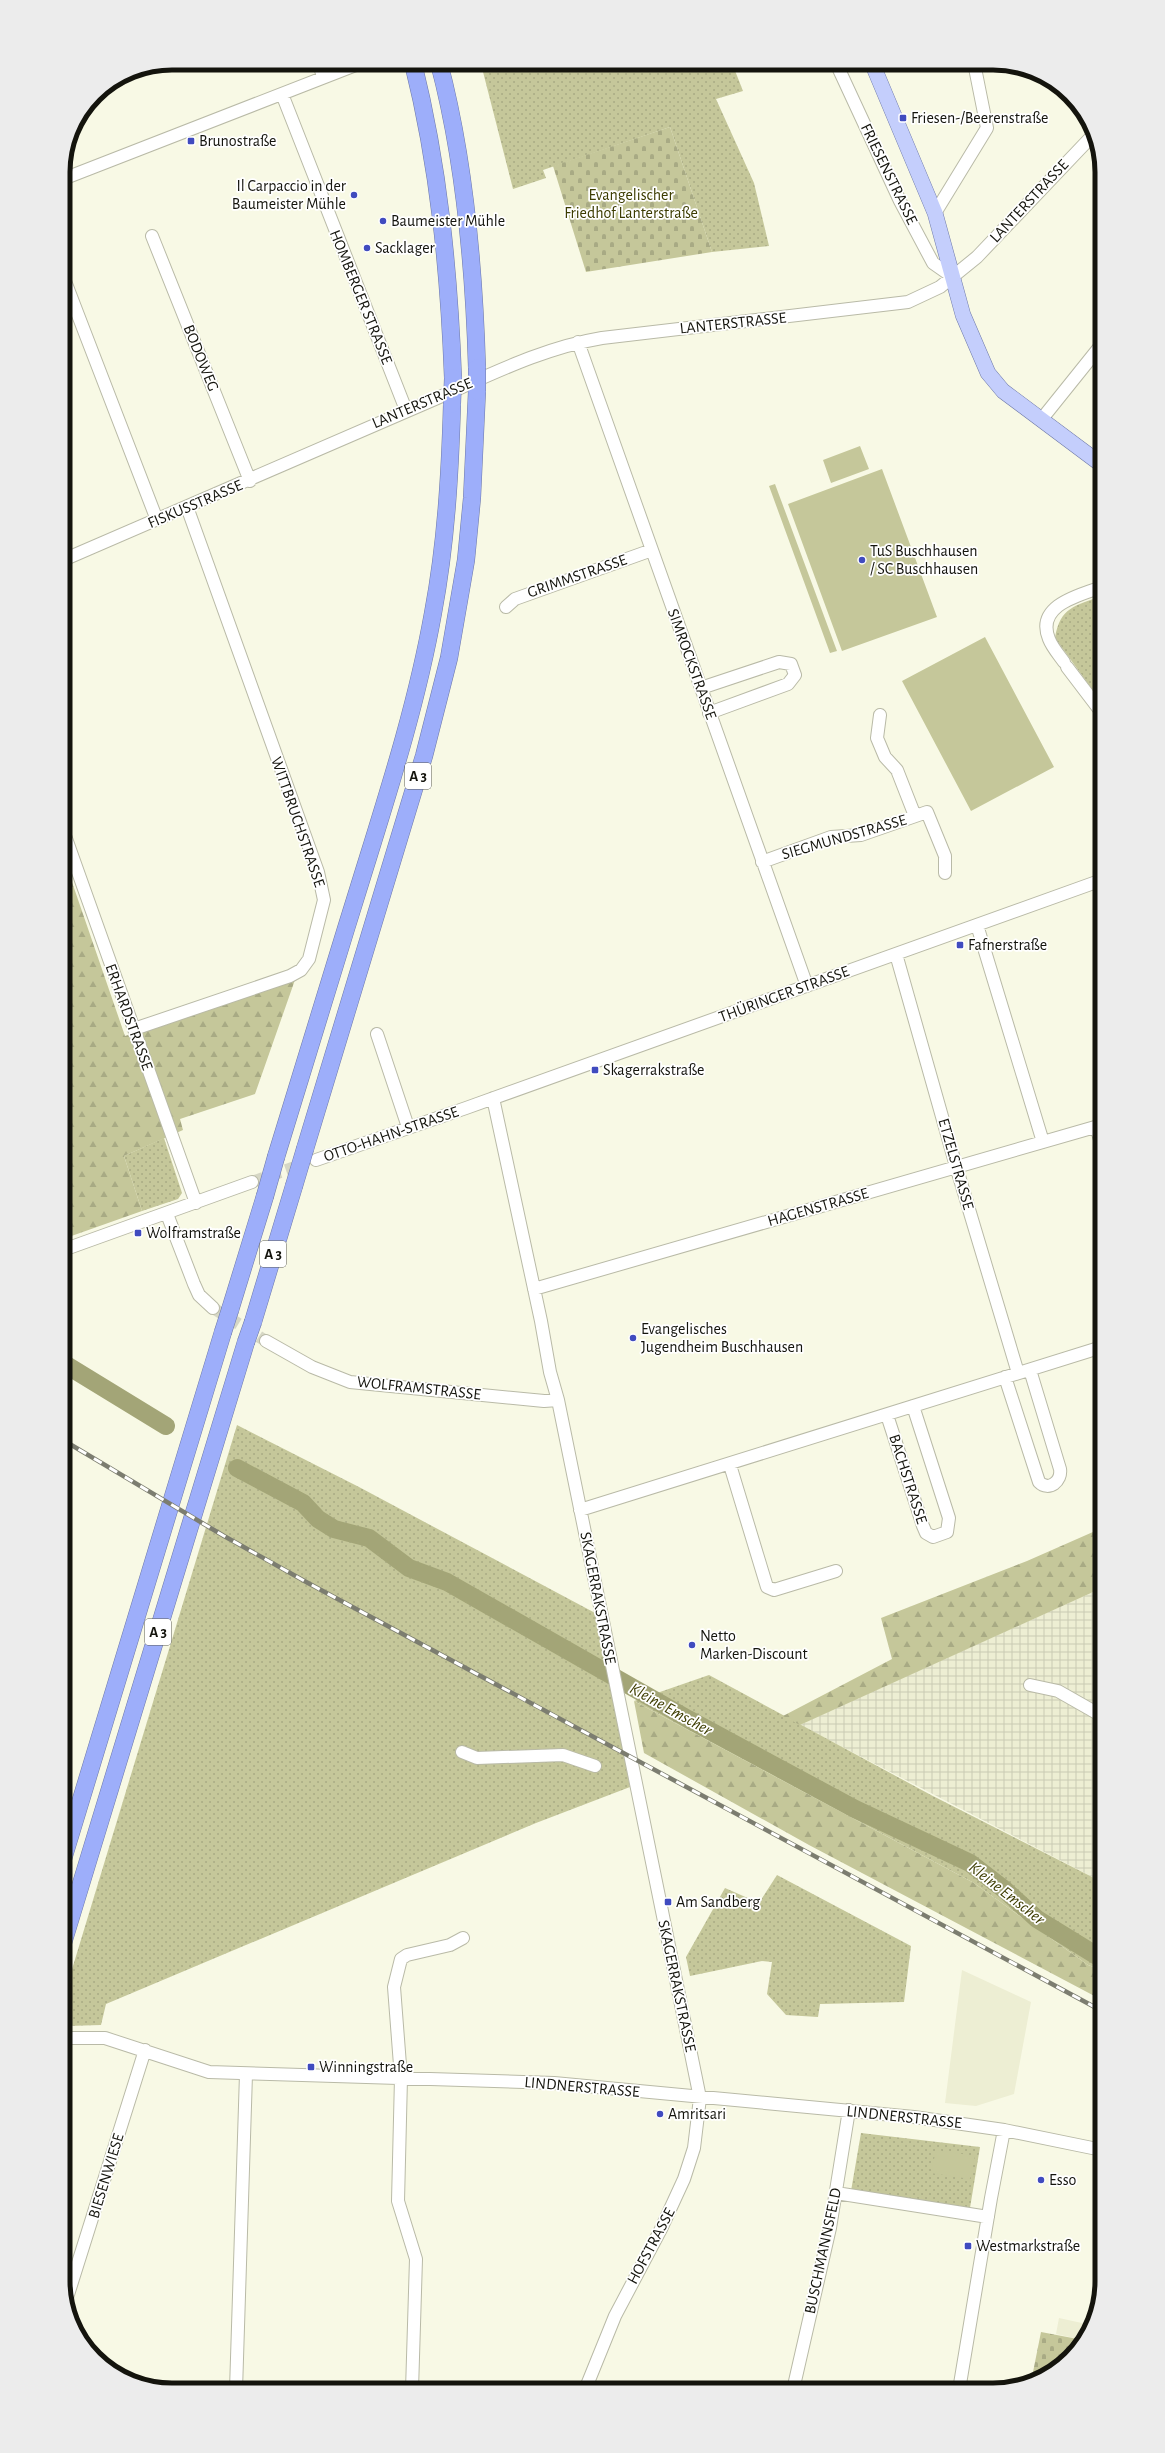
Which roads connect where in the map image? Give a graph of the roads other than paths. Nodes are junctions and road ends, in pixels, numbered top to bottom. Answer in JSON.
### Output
{"nodes":[{"id":1,"x":321,"y":70,"type":"edge"},
{"id":2,"x":342,"y":70,"type":"edge"},
{"id":3,"x":415,"y":70,"type":"edge"},
{"id":4,"x":440,"y":70,"type":"edge"},
{"id":5,"x":839,"y":70,"type":"edge"},
{"id":6,"x":875,"y":70,"type":"edge"},
{"id":7,"x":975,"y":70,"type":"edge"},
{"id":8,"x":323,"y":77,"type":"junction"},
{"id":9,"x":282,"y":94,"type":"junction"},
{"id":10,"x":1089,"y":139,"type":"edge"},
{"id":11,"x":70,"y":176,"type":"edge"},
{"id":12,"x":935,"y":214,"type":"junction"},
{"id":13,"x":152,"y":236,"type":"dead end"},
{"id":14,"x":953,"y":277,"type":"junction"},
{"id":15,"x":70,"y":294,"type":"edge"},
{"id":16,"x":578,"y":342,"type":"junction"},
{"id":17,"x":1095,"y":353,"type":"edge"},
{"id":18,"x":406,"y":410,"type":"junction"},
{"id":19,"x":1041,"y":420,"type":"junction"},
{"id":20,"x":326,"y":446,"type":"joint"},
{"id":21,"x":1095,"y":460,"type":"edge"},
{"id":22,"x":250,"y":481,"type":"junction"},
{"id":23,"x":187,"y":508,"type":"junction"},
{"id":24,"x":157,"y":520,"type":"junction"},
{"id":25,"x":652,"y":550,"type":"junction"},
{"id":26,"x":70,"y":557,"type":"edge"},
{"id":27,"x":1095,"y":590,"type":"edge"},
{"id":28,"x":506,"y":607,"type":"dead end"},
{"id":29,"x":701,"y":688,"type":"junction"},
{"id":30,"x":1095,"y":704,"type":"edge"},
{"id":31,"x":709,"y":713,"type":"junction"},
{"id":32,"x":880,"y":715,"type":"dead end"},
{"id":33,"x":921,"y":814,"type":"junction"},
{"id":34,"x":70,"y":850,"type":"edge"},
{"id":35,"x":762,"y":862,"type":"junction"},
{"id":36,"x":945,"y":873,"type":"dead end"},
{"id":37,"x":1095,"y":883,"type":"edge"},
{"id":38,"x":977,"y":925,"type":"junction"},
{"id":39,"x":896,"y":954,"type":"junction"},
{"id":40,"x":807,"y":986,"type":"junction"},
{"id":41,"x":134,"y":1029,"type":"junction"},
{"id":42,"x":377,"y":1034,"type":"dead end"},
{"id":43,"x":493,"y":1098,"type":"junction"},
{"id":44,"x":466,"y":1108,"type":"joint"},
{"id":45,"x":408,"y":1127,"type":"junction"},
{"id":46,"x":1095,"y":1127,"type":"edge"},
{"id":47,"x":1043,"y":1142,"type":"junction"},
{"id":48,"x":310,"y":1154,"type":"junction"},
{"id":49,"x":956,"y":1166,"type":"junction"},
{"id":50,"x":252,"y":1182,"type":"tunnel mouth"},
{"id":51,"x":196,"y":1203,"type":"junction"},
{"id":52,"x":167,"y":1214,"type":"junction"},
{"id":53,"x":70,"y":1248,"type":"edge"},
{"id":54,"x":534,"y":1290,"type":"junction"},
{"id":55,"x":213,"y":1308,"type":"tunnel mouth"},
{"id":56,"x":266,"y":1341,"type":"tunnel mouth"},
{"id":57,"x":1095,"y":1349,"type":"edge"},
{"id":58,"x":1030,"y":1370,"type":"junction"},
{"id":59,"x":1018,"y":1373,"type":"junction"},
{"id":60,"x":1005,"y":1378,"type":"junction"},
{"id":61,"x":558,"y":1400,"type":"junction"},
{"id":62,"x":913,"y":1406,"type":"junction"},
{"id":63,"x":887,"y":1415,"type":"junction"},
{"id":64,"x":730,"y":1465,"type":"junction"},
{"id":65,"x":580,"y":1510,"type":"junction"},
{"id":66,"x":836,"y":1571,"type":"dead end"},
{"id":67,"x":1030,"y":1685,"type":"dead end"},
{"id":68,"x":1095,"y":1712,"type":"edge"},
{"id":69,"x":462,"y":1752,"type":"dead end"},
{"id":70,"x":595,"y":1766,"type":"dead end"},
{"id":71,"x":70,"y":1836,"type":"edge"},
{"id":72,"x":70,"y":1920,"type":"edge"},
{"id":73,"x":463,"y":1938,"type":"dead end"},
{"id":74,"x":70,"y":2038,"type":"edge"},
{"id":75,"x":145,"y":2050,"type":"junction"},
{"id":76,"x":246,"y":2074,"type":"junction"},
{"id":77,"x":401,"y":2078,"type":"junction"},
{"id":78,"x":700,"y":2098,"type":"junction"},
{"id":79,"x":849,"y":2110,"type":"junction"},
{"id":80,"x":1004,"y":2130,"type":"junction"},
{"id":81,"x":1095,"y":2149,"type":"edge"},
{"id":82,"x":836,"y":2193,"type":"junction"},
{"id":83,"x":988,"y":2217,"type":"junction"},
{"id":84,"x":70,"y":2287,"type":"edge"},
{"id":85,"x":236,"y":2383,"type":"edge"},
{"id":86,"x":412,"y":2383,"type":"edge"},
{"id":87,"x":588,"y":2383,"type":"edge"},
{"id":88,"x":795,"y":2383,"type":"edge"},
{"id":89,"x":960,"y":2383,"type":"edge"}],
"edges":[{"from":1,"to":8,"type":"street"},
{"from":2,"to":8,"type":"street"},
{"from":3,"to":71,"type":"highway","number":"A 3","bridge":true},
{"from":4,"to":48,"type":"highway","number":"A 3","bridge":true},
{"from":5,"to":14,"type":"street","name":"FRIESENSTRASSE"},
{"from":6,"to":12,"type":"main road","name":"FRIESENSTRASSE"},
{"from":7,"to":12,"type":"street","name":"FRIESENSTRASSE"},
{"from":8,"to":9,"type":"street"},
{"from":9,"to":11,"type":"street"},
{"from":9,"to":18,"type":"street","name":"HOMBERGER STRASSE"},
{"from":10,"to":14,"type":"street","name":"LANTERSTRASSE"},
{"from":12,"to":14,"type":"main road","name":"FRIESENSTRASSE"},
{"from":13,"to":22,"type":"street","name":"BODOWEG"},
{"from":14,"to":16,"type":"street","name":"LANTERSTRASSE"},
{"from":14,"to":19,"type":"main road","name":"FRIESENSTRASSE"},
{"from":15,"to":24,"type":"street"},
{"from":16,"to":18,"type":"street","name":"LANTERSTRASSE"},
{"from":16,"to":25,"type":"street","name":"SIMROCKSTRASSE"},
{"from":17,"to":19,"type":"street"},
{"from":18,"to":20,"type":"street","name":"LANTERSTRASSE"},
{"from":19,"to":21,"type":"main road","name":"FRIESENSTRASSE"},
{"from":20,"to":22,"type":"street","name":"FISKUSSTRASSE"},
{"from":22,"to":23,"type":"street","name":"FISKUSSTRASSE"},
{"from":23,"to":24,"type":"street","name":"FISKUSSTRASSE"},
{"from":23,"to":41,"type":"street","name":"WITTBRUCHSTRASSE"},
{"from":24,"to":26,"type":"street","name":"FISKUSSTRASSE"},
{"from":25,"to":28,"type":"street","name":"GRIMMSTRASSE"},
{"from":25,"to":29,"type":"street","name":"SIMROCKSTRASSE"},
{"from":27,"to":30,"type":"street"},
{"from":29,"to":31,"type":"street","name":"SIMROCKSTRASSE"},
{"from":29,"to":31,"type":"street"},
{"from":31,"to":35,"type":"street","name":"SIMROCKSTRASSE"},
{"from":32,"to":33,"type":"street"},
{"from":33,"to":35,"type":"street","name":"SIEGMUNDSTRASSE"},
{"from":33,"to":36,"type":"street"},
{"from":34,"to":41,"type":"street","name":"ERHARDSTRASSE"},
{"from":35,"to":40,"type":"street","name":"SIMROCKSTRASSE"},
{"from":37,"to":38,"type":"street","name":"THÜRINGER STRASSE"},
{"from":38,"to":39,"type":"street","name":"THÜRINGER STRASSE"},
{"from":38,"to":47,"type":"street"},
{"from":39,"to":40,"type":"street","name":"THÜRINGER STRASSE"},
{"from":39,"to":49,"type":"street","name":"ETZELSTRASSE"},
{"from":40,"to":43,"type":"street","name":"THÜRINGER STRASSE"},
{"from":41,"to":51,"type":"street","name":"ERHARDSTRASSE"},
{"from":42,"to":45,"type":"street"},
{"from":43,"to":44,"type":"street","name":"THÜRINGER STRASSE"},
{"from":43,"to":54,"type":"street","name":"SKAGERRAKSTRASSE"},
{"from":44,"to":45,"type":"street","name":"OTTO-HAHN-STRASSE"},
{"from":45,"to":48,"type":"street","name":"OTTO-HAHN-STRASSE"},
{"from":46,"to":47,"type":"street","name":"HAGENSTRASSE"},
{"from":47,"to":49,"type":"street","name":"HAGENSTRASSE"},
{"from":48,"to":72,"type":"highway","number":"A 3","bridge":true},
{"from":49,"to":54,"type":"street","name":"HAGENSTRASSE"},
{"from":49,"to":59,"type":"street","name":"ETZELSTRASSE"},
{"from":50,"to":51,"type":"street"},
{"from":51,"to":52,"type":"street"},
{"from":52,"to":53,"type":"street"},
{"from":52,"to":55,"type":"street"},
{"from":54,"to":61,"type":"street","name":"SKAGERRAKSTRASSE"},
{"from":56,"to":61,"type":"street","name":"WOLFRAMSTRASSE"},
{"from":57,"to":58,"type":"street","name":"BACHSTRASSE"},
{"from":58,"to":59,"type":"street","name":"BACHSTRASSE"},
{"from":58,"to":60,"type":"street"},
{"from":59,"to":60,"type":"street","name":"BACHSTRASSE"},
{"from":60,"to":62,"type":"street","name":"BACHSTRASSE"},
{"from":61,"to":65,"type":"street","name":"SKAGERRAKSTRASSE"},
{"from":62,"to":63,"type":"street","name":"BACHSTRASSE"},
{"from":62,"to":63,"type":"street","name":"BACHSTRASSE"},
{"from":63,"to":64,"type":"street","name":"BACHSTRASSE"},
{"from":64,"to":65,"type":"street","name":"BACHSTRASSE"},
{"from":64,"to":66,"type":"street"},
{"from":65,"to":78,"type":"street","name":"SKAGERRAKSTRASSE"},
{"from":67,"to":68,"type":"street"},
{"from":69,"to":70,"type":"street"},
{"from":73,"to":77,"type":"street"},
{"from":74,"to":75,"type":"street","name":"LINDNERSTRASSE"},
{"from":75,"to":76,"type":"street","name":"LINDNERSTRASSE"},
{"from":75,"to":84,"type":"street","name":"BIESENWIESE"},
{"from":76,"to":77,"type":"street","name":"LINDNERSTRASSE"},
{"from":76,"to":85,"type":"street"},
{"from":77,"to":78,"type":"street","name":"LINDNERSTRASSE"},
{"from":77,"to":86,"type":"street"},
{"from":78,"to":79,"type":"street","name":"LINDNERSTRASSE"},
{"from":78,"to":87,"type":"street","name":"HOFSTRASSE"},
{"from":79,"to":80,"type":"street","name":"LINDNERSTRASSE"},
{"from":79,"to":82,"type":"street","name":"BUSCHMANNSFELD"},
{"from":80,"to":81,"type":"street","name":"LINDNERSTRASSE"},
{"from":80,"to":83,"type":"street"},
{"from":82,"to":83,"type":"street"},
{"from":82,"to":88,"type":"street","name":"BUSCHMANNSFELD"},
{"from":83,"to":89,"type":"street"}]}
